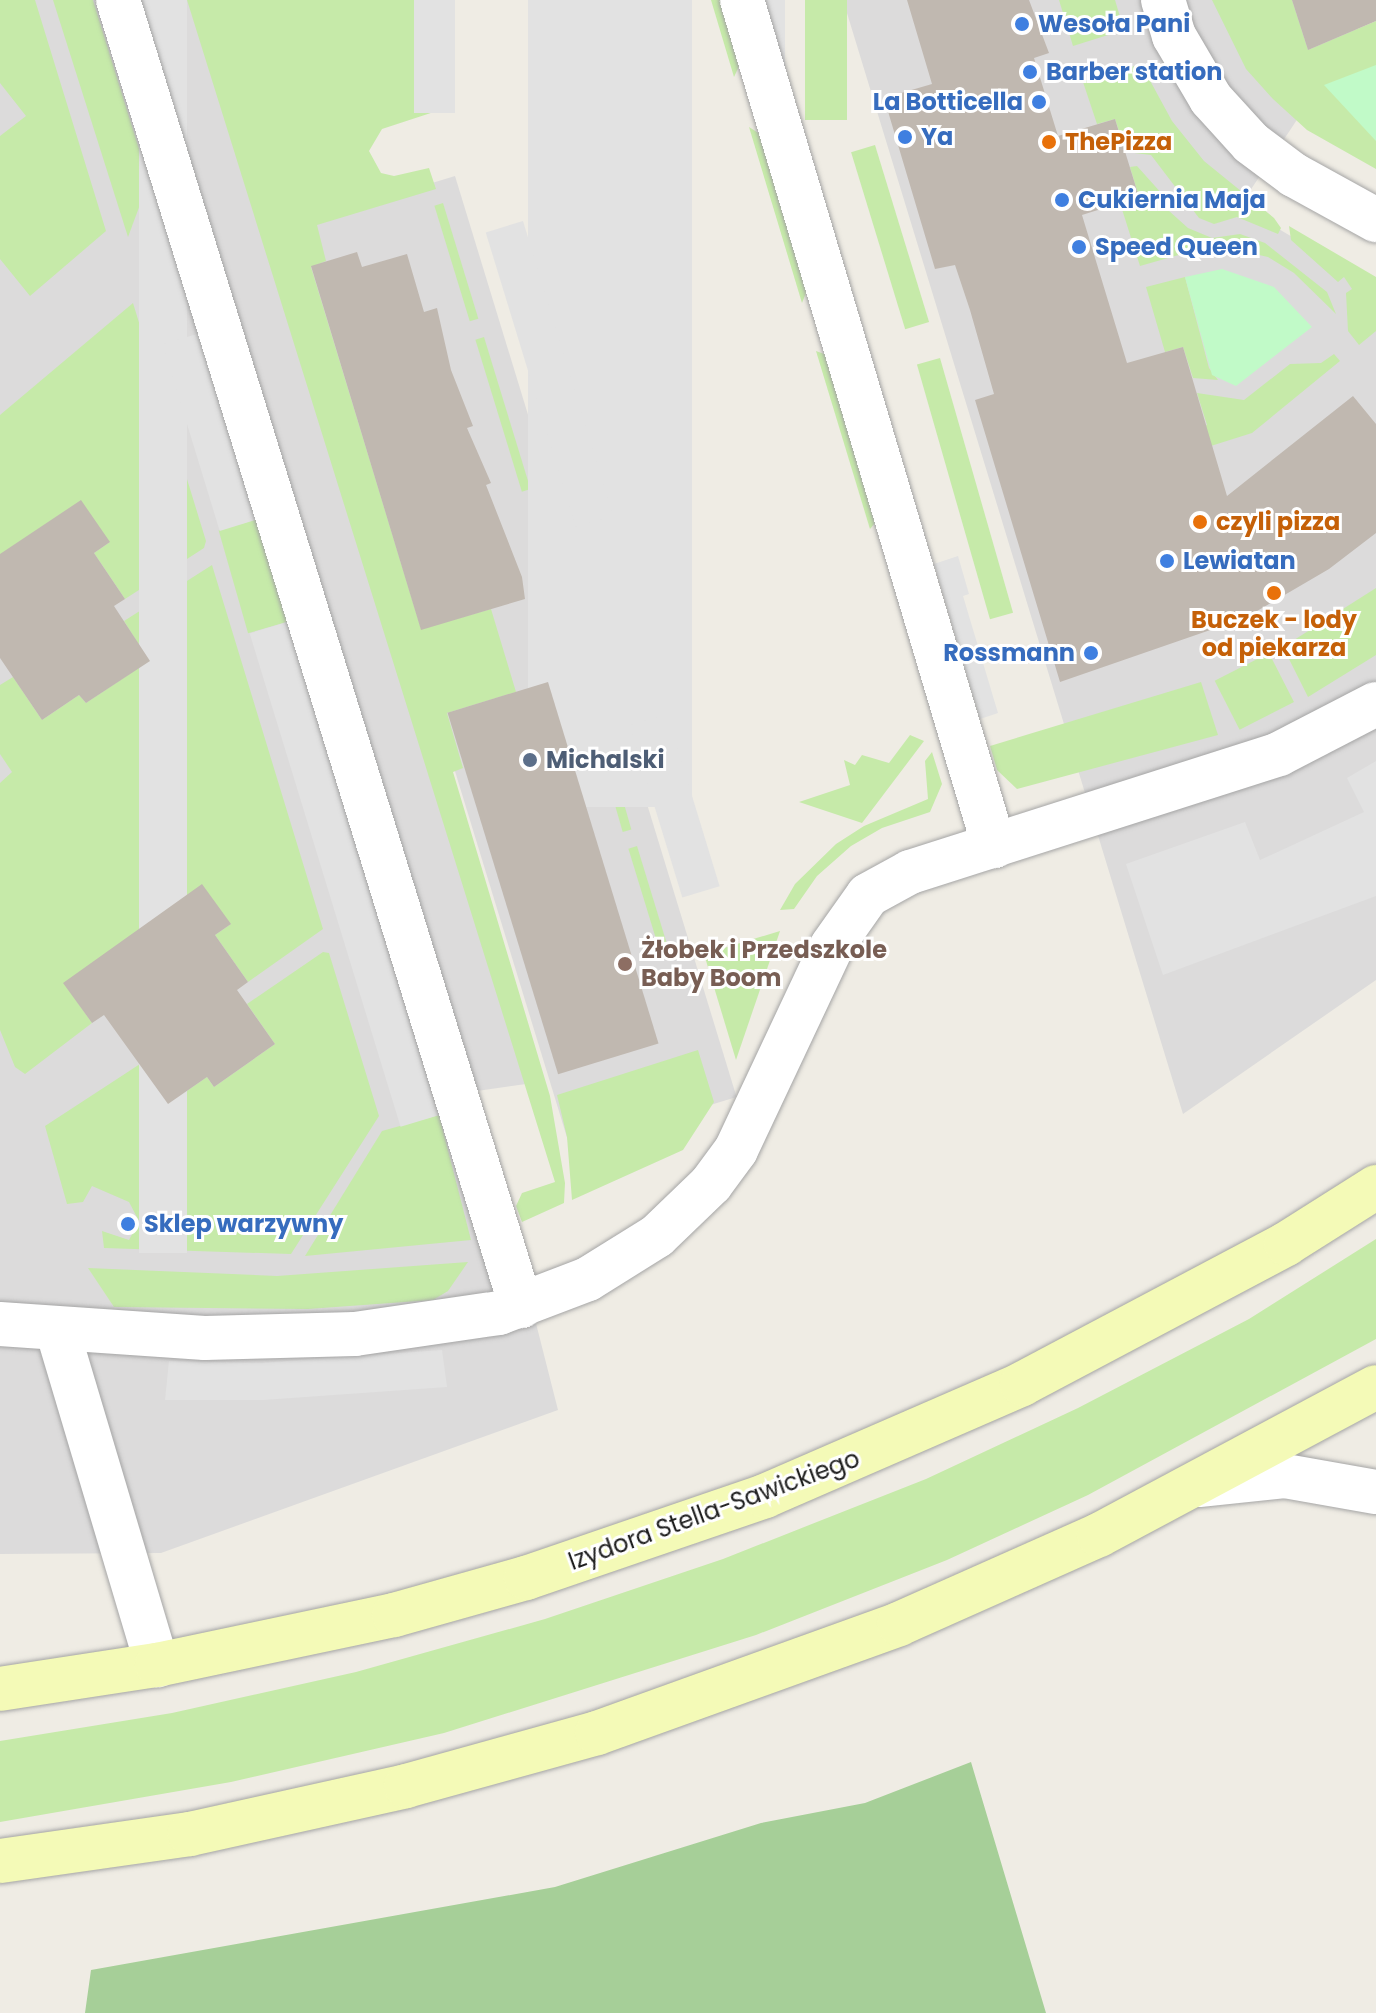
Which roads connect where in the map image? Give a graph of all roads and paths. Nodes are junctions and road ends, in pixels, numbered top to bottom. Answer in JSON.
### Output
{"nodes":[{"id":1,"x":118,"y":0,"type":"edge"},
{"id":2,"x":742,"y":0,"type":"edge"},
{"id":3,"x":1163,"y":0,"type":"edge"},
{"id":4,"x":1376,"y":220,"type":"edge"},
{"id":5,"x":1376,"y":704,"type":"edge"},
{"id":6,"x":994,"y":846,"type":"junction"},
{"id":7,"x":1376,"y":1187,"type":"edge"},
{"id":8,"x":521,"y":1306,"type":"junction"},
{"id":9,"x":0,"y":1324,"type":"edge"},
{"id":10,"x":57,"y":1329,"type":"junction"},
{"id":11,"x":1376,"y":1387,"type":"edge"},
{"id":12,"x":1199,"y":1485,"type":"junction"},
{"id":13,"x":1376,"y":1492,"type":"edge"},
{"id":14,"x":157,"y":1665,"type":"junction"},
{"id":15,"x":0,"y":1689,"type":"edge"},
{"id":16,"x":0,"y":1861,"type":"edge"}],
"edges":[{"from":1,"to":8,"type":"street"},
{"from":2,"to":6,"type":"street"},
{"from":3,"to":4,"type":"street"},
{"from":5,"to":6,"type":"street"},
{"from":6,"to":8,"type":"street"},
{"from":7,"to":14,"type":"main road","name":"Izydora Stella-Sawickiego"},
{"from":8,"to":10,"type":"street"},
{"from":9,"to":10,"type":"street"},
{"from":10,"to":14,"type":"street"},
{"from":11,"to":12,"type":"main road"},
{"from":12,"to":13,"type":"street"},
{"from":12,"to":16,"type":"main road"},
{"from":14,"to":15,"type":"main road","name":"Izydora Stella-Sawickiego"}]}
